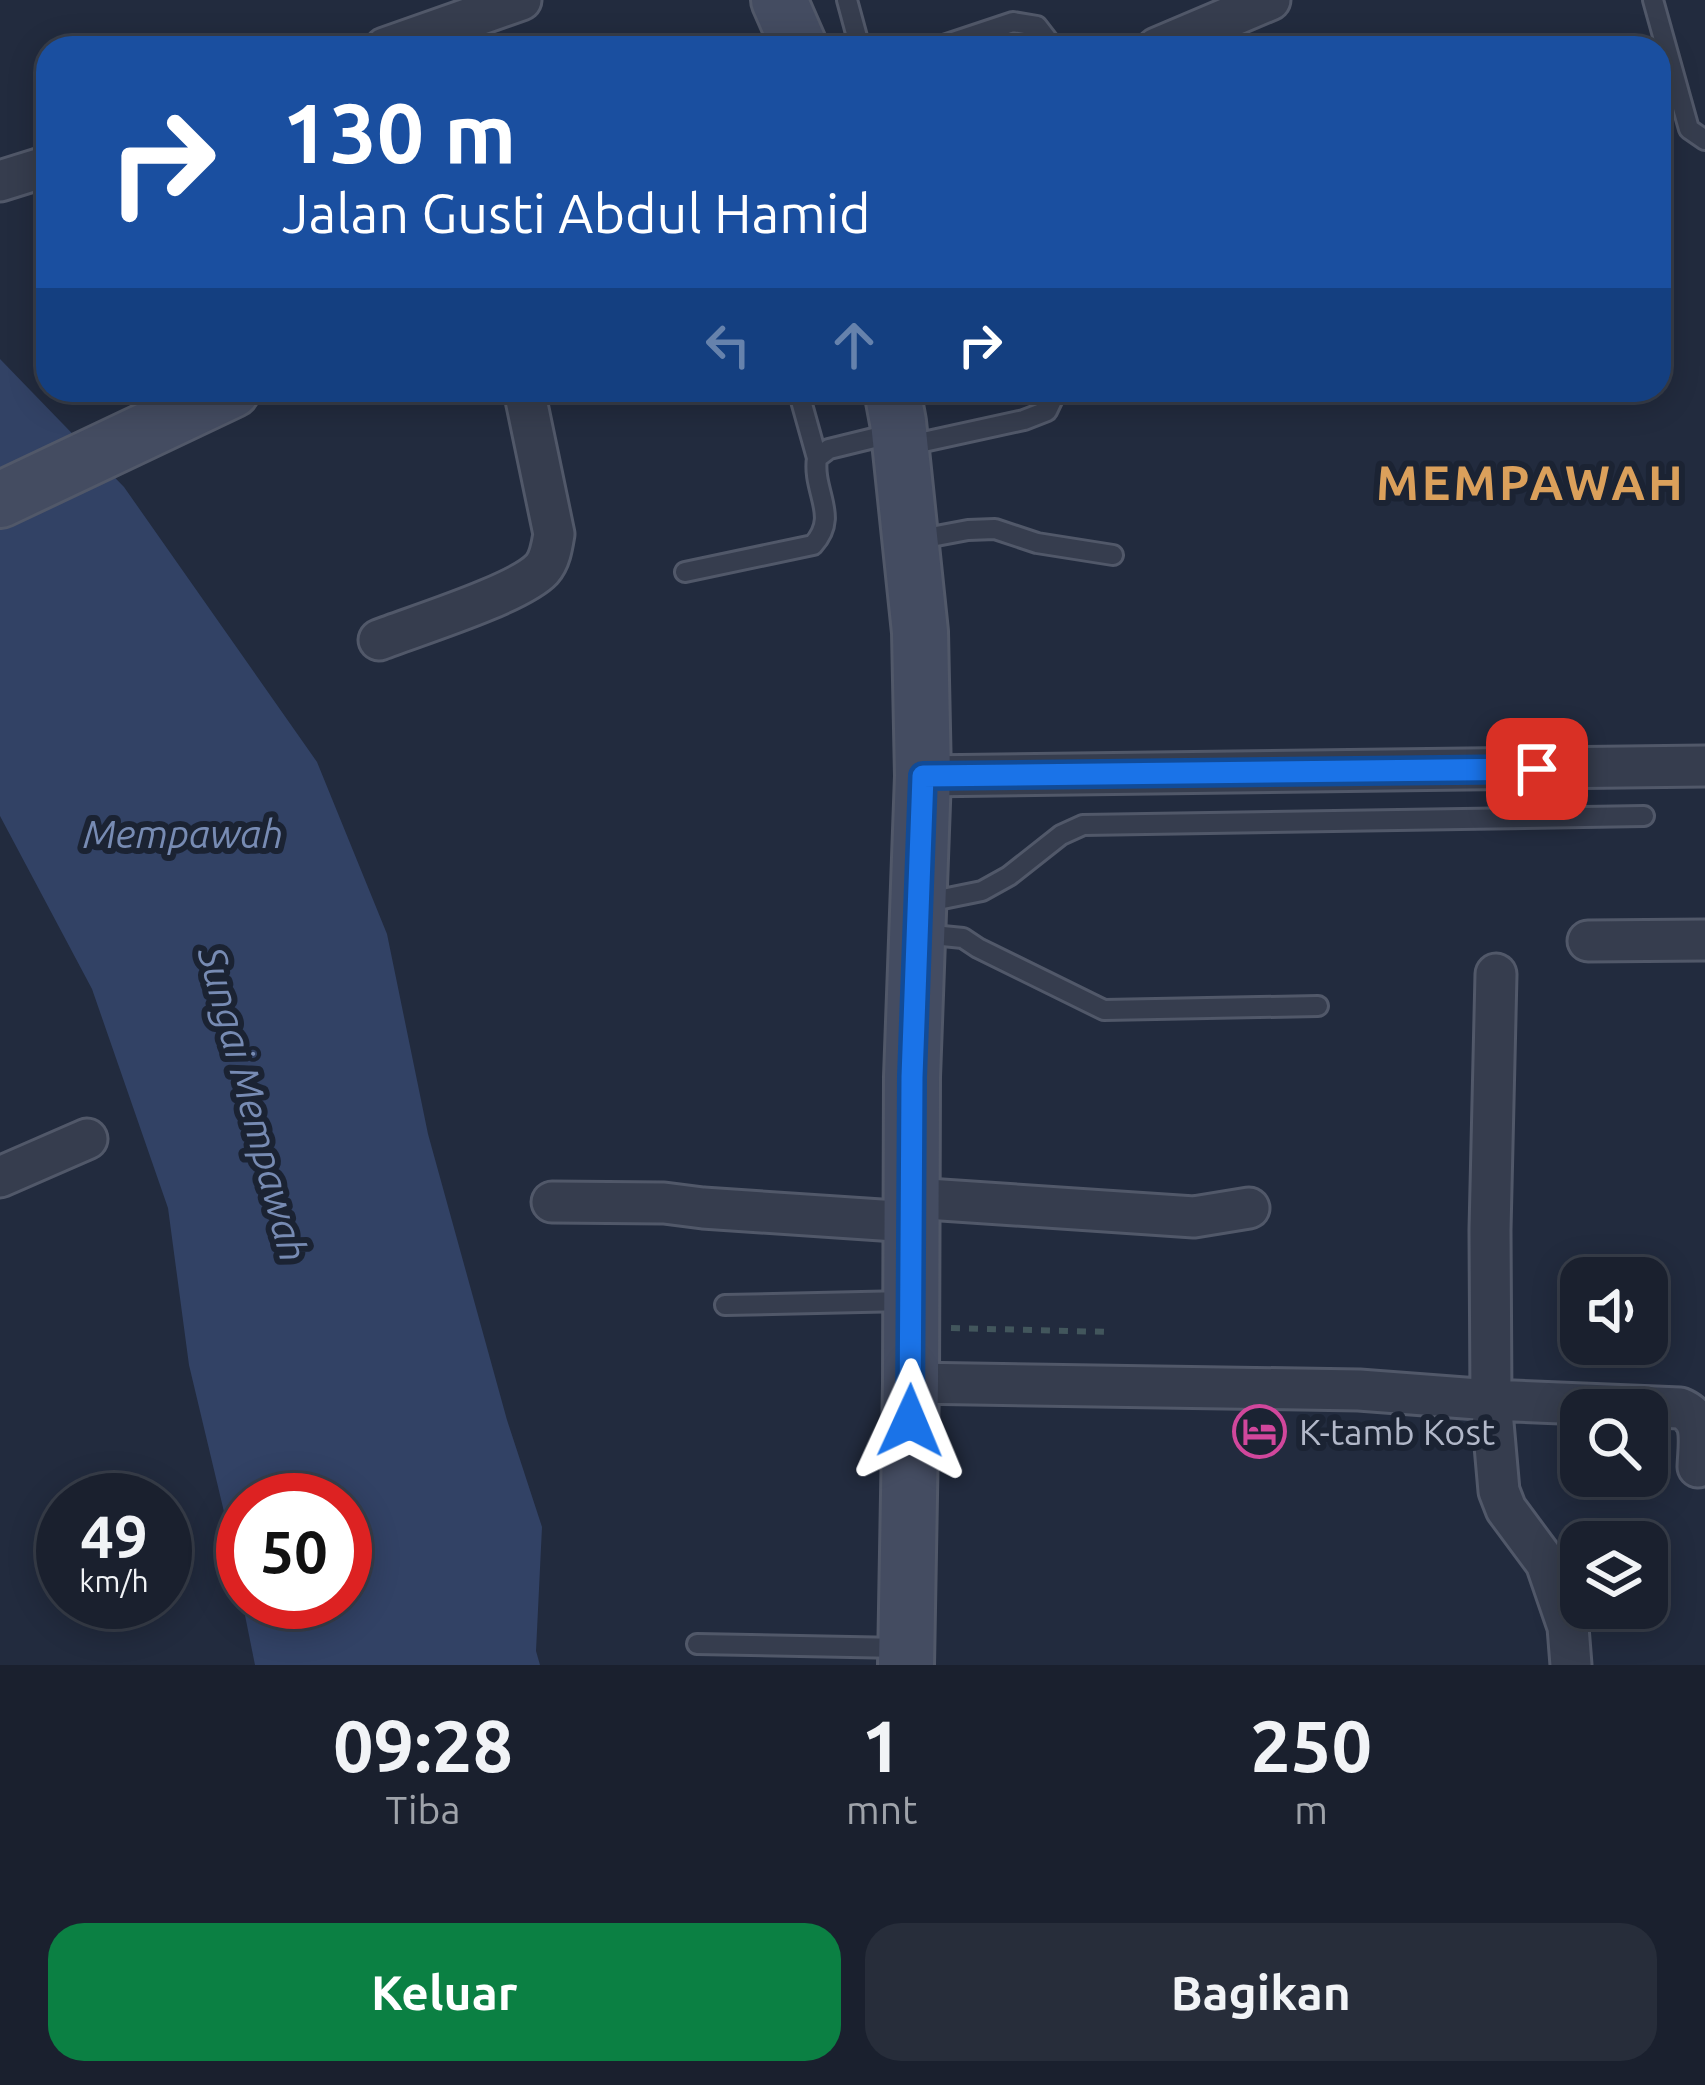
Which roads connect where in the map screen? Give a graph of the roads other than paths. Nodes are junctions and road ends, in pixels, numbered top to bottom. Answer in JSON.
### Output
{"nodes":[{"id":1,"x":521,"y":0,"type":"edge"},
{"id":2,"x":746,"y":0,"type":"edge"},
{"id":3,"x":779,"y":0,"type":"edge"},
{"id":4,"x":847,"y":0,"type":"edge"},
{"id":5,"x":1653,"y":0,"type":"edge"},
{"id":6,"x":1264,"y":1,"type":"edge"},
{"id":7,"x":431,"y":26,"type":"edge"},
{"id":8,"x":754,"y":36,"type":"edge"},
{"id":9,"x":795,"y":36,"type":"edge"},
{"id":10,"x":857,"y":36,"type":"edge"},
{"id":11,"x":971,"y":36,"type":"edge"},
{"id":12,"x":1044,"y":36,"type":"edge"},
{"id":13,"x":1184,"y":36,"type":"edge"},
{"id":14,"x":1663,"y":36,"type":"edge"},
{"id":15,"x":1671,"y":64,"type":"edge"},
{"id":16,"x":1705,"y":140,"type":"edge"},
{"id":17,"x":36,"y":168,"type":"edge"},
{"id":18,"x":3,"y":173,"type":"edge"},
{"id":19,"x":206,"y":402,"type":"edge"},
{"id":20,"x":526,"y":402,"type":"edge"},
{"id":21,"x":802,"y":402,"type":"edge"},
{"id":22,"x":1051,"y":402,"type":"edge"},
{"id":23,"x":889,"y":430,"type":"edge"},
{"id":24,"x":818,"y":458,"type":"junction"},
{"id":25,"x":0,"y":500,"type":"edge"},
{"id":26,"x":910,"y":541,"type":"junction"},
{"id":27,"x":1113,"y":555,"type":"dead end"},
{"id":28,"x":685,"y":572,"type":"dead end"},
{"id":29,"x":379,"y":640,"type":"dead end"},
{"id":30,"x":1705,"y":766,"type":"edge"},
{"id":31,"x":923,"y":776,"type":"junction"},
{"id":32,"x":1644,"y":816,"type":"dead end"},
{"id":33,"x":918,"y":919,"type":"junction"},
{"id":34,"x":1588,"y":940,"type":"dead end"},
{"id":35,"x":1705,"y":940,"type":"edge"},
{"id":36,"x":1496,"y":974,"type":"dead end"},
{"id":37,"x":1318,"y":1006,"type":"dead end"},
{"id":38,"x":87,"y":1139,"type":"dead end"},
{"id":39,"x":0,"y":1177,"type":"edge"},
{"id":40,"x":552,"y":1202,"type":"dead end"},
{"id":41,"x":1249,"y":1208,"type":"dead end"},
{"id":42,"x":911,"y":1210,"type":"junction"},
{"id":43,"x":725,"y":1305,"type":"dead end"},
{"id":44,"x":911,"y":1314,"type":"junction"},
{"id":45,"x":911,"y":1383,"type":"junction"},
{"id":46,"x":1491,"y":1400,"type":"junction"},
{"id":47,"x":1698,"y":1467,"type":"dead end"},
{"id":48,"x":697,"y":1644,"type":"dead end"},
{"id":49,"x":906,"y":1656,"type":"edge"},
{"id":50,"x":1570,"y":1665,"type":"edge"}],
"edges":[{"from":1,"to":7,"type":"street"},
{"from":2,"to":8,"type":"main road"},
{"from":3,"to":9,"type":"main road"},
{"from":4,"to":10,"type":"lane"},
{"from":5,"to":14,"type":"lane"},
{"from":6,"to":13,"type":"street"},
{"from":11,"to":12,"type":"lane"},
{"from":15,"to":16,"type":"lane"},
{"from":17,"to":18,"type":"street"},
{"from":19,"to":25,"type":"main road"},
{"from":20,"to":29,"type":"street"},
{"from":21,"to":24,"type":"lane"},
{"from":22,"to":23,"type":"lane"},
{"from":23,"to":24,"type":"lane"},
{"from":23,"to":26,"type":"main road"},
{"from":24,"to":28,"type":"lane"},
{"from":26,"to":27,"type":"lane"},
{"from":26,"to":31,"type":"main road"},
{"from":30,"to":31,"type":"street"},
{"from":31,"to":33,"type":"main road"},
{"from":32,"to":33,"type":"lane"},
{"from":33,"to":37,"type":"lane"},
{"from":33,"to":42,"type":"main road"},
{"from":34,"to":35,"type":"street"},
{"from":36,"to":46,"type":"street"},
{"from":38,"to":39,"type":"street"},
{"from":40,"to":42,"type":"street"},
{"from":41,"to":42,"type":"street"},
{"from":42,"to":44,"type":"main road"},
{"from":43,"to":44,"type":"lane"},
{"from":44,"to":45,"type":"main road"},
{"from":45,"to":46,"type":"street"},
{"from":45,"to":49,"type":"main road"},
{"from":46,"to":47,"type":"street"},
{"from":46,"to":50,"type":"street"},
{"from":48,"to":49,"type":"lane"}]}
